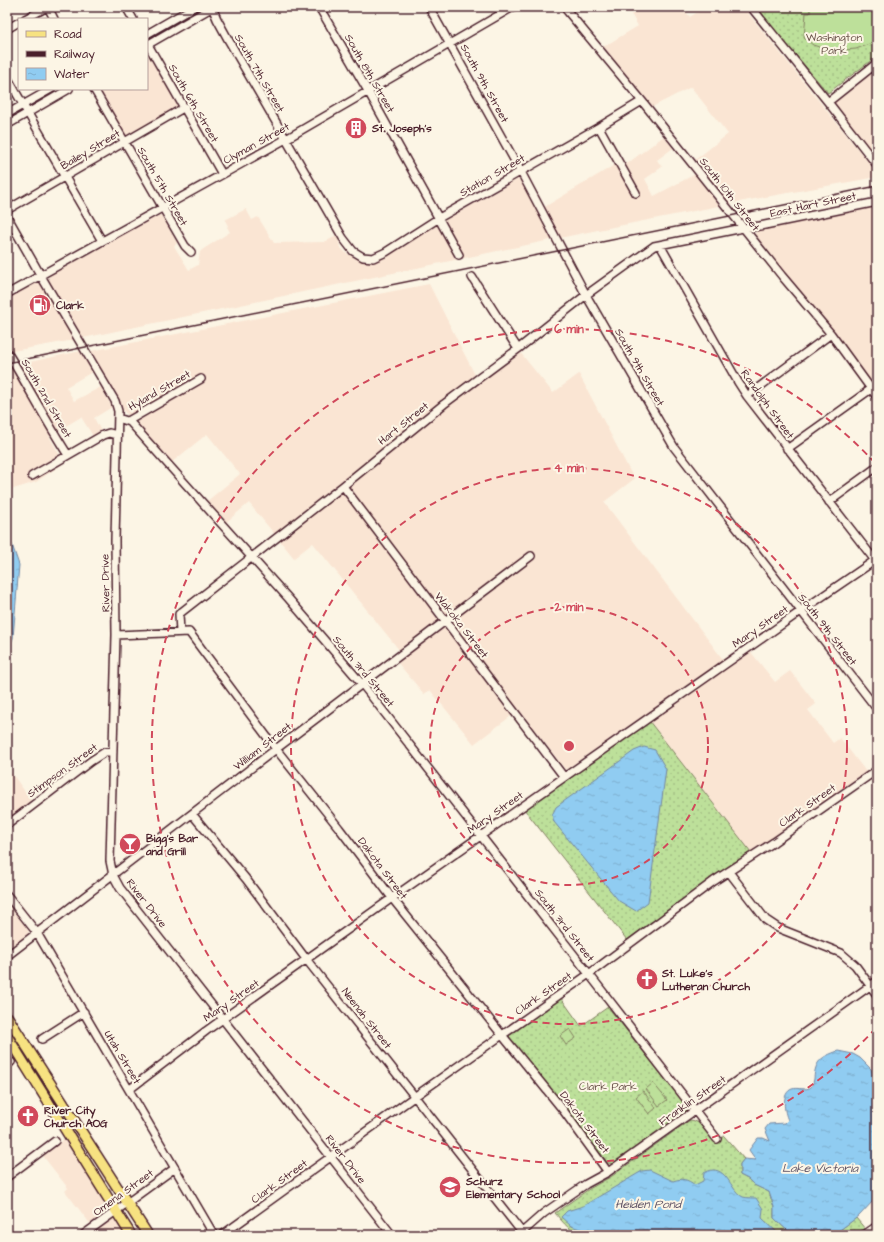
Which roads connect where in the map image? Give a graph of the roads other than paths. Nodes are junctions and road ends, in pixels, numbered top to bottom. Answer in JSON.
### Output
{"nodes":[{"id":1,"x":47,"y":7,"type":"edge"},
{"id":2,"x":126,"y":7,"type":"edge"},
{"id":3,"x":194,"y":7,"type":"edge"},
{"id":4,"x":212,"y":7,"type":"edge"},
{"id":5,"x":319,"y":7,"type":"edge"},
{"id":6,"x":429,"y":7,"type":"edge"},
{"id":7,"x":513,"y":7,"type":"edge"},
{"id":8,"x":564,"y":7,"type":"edge"},
{"id":9,"x":751,"y":7,"type":"edge"},
{"id":10,"x":27,"y":18,"type":"edge"},
{"id":11,"x":53,"y":18,"type":"edge"},
{"id":12,"x":132,"y":18,"type":"edge"},
{"id":13,"x":18,"y":23,"type":"edge"},
{"id":14,"x":7,"y":29,"type":"edge"},
{"id":15,"x":148,"y":33,"type":"edge"},
{"id":16,"x":148,"y":43,"type":"edge"},
{"id":17,"x":450,"y":44,"type":"junction"},
{"id":18,"x":148,"y":46,"type":"edge"},
{"id":19,"x":877,"y":64,"type":"edge"},
{"id":20,"x":7,"y":77,"type":"edge"},
{"id":21,"x":49,"y":90,"type":"edge"},
{"id":22,"x":67,"y":90,"type":"edge"},
{"id":23,"x":95,"y":90,"type":"edge"},
{"id":24,"x":368,"y":91,"type":"junction"},
{"id":25,"x":642,"y":101,"type":"junction"},
{"id":26,"x":828,"y":102,"type":"junction"},
{"id":27,"x":23,"y":104,"type":"junction"},
{"id":28,"x":185,"y":107,"type":"junction"},
{"id":29,"x":28,"y":113,"type":"junction"},
{"id":30,"x":7,"y":114,"type":"edge"},
{"id":31,"x":7,"y":125,"type":"edge"},
{"id":32,"x":599,"y":127,"type":"junction"},
{"id":33,"x":286,"y":139,"type":"junction"},
{"id":34,"x":125,"y":142,"type":"junction"},
{"id":35,"x":877,"y":166,"type":"edge"},
{"id":36,"x":521,"y":172,"type":"junction"},
{"id":37,"x":222,"y":174,"type":"junction"},
{"id":38,"x":65,"y":177,"type":"junction"},
{"id":39,"x":636,"y":193,"type":"dead end"},
{"id":40,"x":877,"y":202,"type":"edge"},
{"id":41,"x":163,"y":208,"type":"junction"},
{"id":42,"x":7,"y":210,"type":"edge"},
{"id":43,"x":7,"y":216,"type":"edge"},
{"id":44,"x":439,"y":218,"type":"junction"},
{"id":45,"x":743,"y":228,"type":"junction"},
{"id":46,"x":102,"y":241,"type":"junction"},
{"id":47,"x":660,"y":245,"type":"junction"},
{"id":48,"x":191,"y":252,"type":"dead end"},
{"id":49,"x":353,"y":252,"type":"joint"},
{"id":50,"x":459,"y":255,"type":"dead end"},
{"id":51,"x":41,"y":276,"type":"junction"},
{"id":52,"x":472,"y":277,"type":"dead end"},
{"id":53,"x":7,"y":294,"type":"edge"},
{"id":54,"x":586,"y":295,"type":"junction"},
{"id":55,"x":830,"y":334,"type":"junction"},
{"id":56,"x":518,"y":349,"type":"junction"},
{"id":57,"x":7,"y":352,"type":"edge"},
{"id":58,"x":201,"y":379,"type":"dead end"},
{"id":59,"x":871,"y":389,"type":"junction"},
{"id":60,"x":747,"y":396,"type":"junction"},
{"id":61,"x":877,"y":397,"type":"edge"},
{"id":62,"x":118,"y":418,"type":"junction"},
{"id":63,"x":128,"y":421,"type":"junction"},
{"id":64,"x":117,"y":435,"type":"junction"},
{"id":65,"x":787,"y":449,"type":"junction"},
{"id":66,"x":68,"y":455,"type":"junction"},
{"id":67,"x":877,"y":467,"type":"edge"},
{"id":68,"x":32,"y":476,"type":"dead end"},
{"id":69,"x":343,"y":486,"type":"junction"},
{"id":70,"x":829,"y":502,"type":"junction"},
{"id":71,"x":531,"y":556,"type":"dead end"},
{"id":72,"x":252,"y":557,"type":"junction"},
{"id":73,"x":876,"y":561,"type":"edge"},
{"id":74,"x":800,"y":611,"type":"junction"},
{"id":75,"x":446,"y":621,"type":"junction"},
{"id":76,"x":180,"y":632,"type":"junction"},
{"id":77,"x":116,"y":635,"type":"junction"},
{"id":78,"x":362,"y":684,"type":"junction"},
{"id":79,"x":877,"y":710,"type":"edge"},
{"id":80,"x":276,"y":749,"type":"junction"},
{"id":81,"x":113,"y":752,"type":"junction"},
{"id":82,"x":877,"y":770,"type":"edge"},
{"id":83,"x":564,"y":777,"type":"junction"},
{"id":84,"x":192,"y":814,"type":"junction"},
{"id":85,"x":7,"y":825,"type":"edge"},
{"id":86,"x":480,"y":836,"type":"junction"},
{"id":87,"x":729,"y":872,"type":"junction"},
{"id":88,"x":113,"y":875,"type":"junction"},
{"id":89,"x":7,"y":895,"type":"edge"},
{"id":90,"x":392,"y":898,"type":"junction"},
{"id":91,"x":37,"y":933,"type":"junction"},
{"id":92,"x":7,"y":956,"type":"edge"},
{"id":93,"x":306,"y":959,"type":"junction"},
{"id":94,"x":589,"y":974,"type":"junction"},
{"id":95,"x":877,"y":981,"type":"edge"},
{"id":96,"x":870,"y":986,"type":"junction"},
{"id":97,"x":877,"y":995,"type":"edge"},
{"id":98,"x":84,"y":1012,"type":"junction"},
{"id":99,"x":7,"y":1016,"type":"edge"},
{"id":100,"x":223,"y":1019,"type":"junction"},
{"id":101,"x":502,"y":1035,"type":"junction"},
{"id":102,"x":7,"y":1036,"type":"edge"},
{"id":103,"x":42,"y":1039,"type":"dead end"},
{"id":104,"x":130,"y":1089,"type":"junction"},
{"id":105,"x":414,"y":1096,"type":"junction"},
{"id":106,"x":695,"y":1111,"type":"junction"},
{"id":107,"x":716,"y":1139,"type":"dead end"},
{"id":108,"x":55,"y":1141,"type":"dead end"},
{"id":109,"x":330,"y":1157,"type":"junction"},
{"id":110,"x":175,"y":1168,"type":"junction"},
{"id":111,"x":608,"y":1172,"type":"junction"},
{"id":112,"x":7,"y":1177,"type":"edge"},
{"id":113,"x":128,"y":1202,"type":"junction"},
{"id":114,"x":116,"y":1210,"type":"junction"},
{"id":115,"x":877,"y":1226,"type":"edge"},
{"id":116,"x":522,"y":1234,"type":"edge"},
{"id":117,"x":83,"y":1235,"type":"edge"},
{"id":118,"x":132,"y":1235,"type":"edge"},
{"id":119,"x":148,"y":1235,"type":"edge"},
{"id":120,"x":214,"y":1235,"type":"edge"},
{"id":121,"x":222,"y":1235,"type":"edge"},
{"id":122,"x":392,"y":1235,"type":"edge"},
{"id":123,"x":864,"y":1235,"type":"edge"}],
"edges":[{"from":1,"to":10,"type":"street"},
{"from":1,"to":11,"type":"street"},
{"from":2,"to":12,"type":"street"},
{"from":3,"to":15,"type":"street"},
{"from":4,"to":16,"type":"street"},
{"from":4,"to":33,"type":"street","name":"South 7th Street"},
{"from":5,"to":24,"type":"street","name":"South 8th Street"},
{"from":6,"to":17,"type":"street","name":"South 9th Street"},
{"from":7,"to":17,"type":"street","name":"Clyman Street"},
{"from":8,"to":25,"type":"street","name":"South 10th Street"},
{"from":9,"to":26,"type":"street"},
{"from":13,"to":14,"type":"street"},
{"from":17,"to":24,"type":"street","name":"Clyman Street"},
{"from":17,"to":36,"type":"street","name":"South 9th Street"},
{"from":18,"to":28,"type":"street","name":"South 6th Street"},
{"from":19,"to":26,"type":"street"},
{"from":20,"to":27,"type":"street"},
{"from":21,"to":27,"type":"street"},
{"from":22,"to":29,"type":"street"},
{"from":23,"to":34,"type":"street","name":"South 5th Street"},
{"from":24,"to":33,"type":"street","name":"Clyman Street"},
{"from":24,"to":44,"type":"street","name":"South 8th Street"},
{"from":25,"to":32,"type":"street","name":"Station Street"},
{"from":25,"to":45,"type":"street","name":"South 10th Street"},
{"from":26,"to":35,"type":"street"},
{"from":27,"to":29,"type":"street"},
{"from":27,"to":30,"type":"street"},
{"from":28,"to":34,"type":"street","name":"Bailey Street"},
{"from":28,"to":37,"type":"street","name":"South 6th Street"},
{"from":29,"to":31,"type":"street"},
{"from":29,"to":38,"type":"street"},
{"from":32,"to":36,"type":"street","name":"Station Street"},
{"from":32,"to":39,"type":"street"},
{"from":33,"to":37,"type":"street","name":"Clyman Street"},
{"from":33,"to":49,"type":"street","name":"South 7th Street"},
{"from":34,"to":38,"type":"street","name":"Bailey Street"},
{"from":34,"to":41,"type":"street","name":"South 5th Street"},
{"from":36,"to":44,"type":"street","name":"Station Street"},
{"from":36,"to":54,"type":"street","name":"South 9th Street"},
{"from":37,"to":41,"type":"street","name":"Clyman Street"},
{"from":38,"to":42,"type":"street","name":"Bailey Street"},
{"from":38,"to":46,"type":"street"},
{"from":40,"to":45,"type":"street","name":"East Hart Street"},
{"from":41,"to":46,"type":"street","name":"Clyman Street"},
{"from":41,"to":48,"type":"street","name":"South 5th Street"},
{"from":43,"to":51,"type":"street"},
{"from":44,"to":49,"type":"street","name":"Station Street"},
{"from":44,"to":50,"type":"street","name":"South 8th Street"},
{"from":45,"to":47,"type":"street","name":"East Hart Street"},
{"from":45,"to":55,"type":"street","name":"South 10th Street"},
{"from":46,"to":51,"type":"street","name":"Clyman Street"},
{"from":47,"to":54,"type":"street","name":"Hart Street"},
{"from":47,"to":60,"type":"street","name":"Randolph Street"},
{"from":51,"to":53,"type":"street","name":"Clyman Street"},
{"from":51,"to":62,"type":"street"},
{"from":52,"to":56,"type":"street"},
{"from":54,"to":56,"type":"street","name":"Hart Street"},
{"from":54,"to":74,"type":"street","name":"South 9th Street"},
{"from":55,"to":59,"type":"street","name":"South 10th Street"},
{"from":55,"to":60,"type":"street"},
{"from":56,"to":69,"type":"street","name":"Hart Street"},
{"from":57,"to":66,"type":"street","name":"South 2nd Street"},
{"from":58,"to":63,"type":"street","name":"Hyland Street"},
{"from":59,"to":61,"type":"street","name":"South 10th Street"},
{"from":59,"to":65,"type":"street"},
{"from":60,"to":65,"type":"street","name":"Randolph Street"},
{"from":62,"to":63,"type":"street"},
{"from":62,"to":64,"type":"street","name":"River Drive"},
{"from":63,"to":72,"type":"street","name":"South 3rd Street"},
{"from":64,"to":66,"type":"street"},
{"from":64,"to":77,"type":"street","name":"River Drive"},
{"from":65,"to":70,"type":"street","name":"Randolph Street"},
{"from":66,"to":68,"type":"street"},
{"from":67,"to":70,"type":"street"},
{"from":69,"to":72,"type":"street","name":"Hart Street"},
{"from":69,"to":75,"type":"street","name":"Wakoka Street"},
{"from":70,"to":73,"type":"street","name":"Randolph Street"},
{"from":71,"to":75,"type":"street","name":"William Street"},
{"from":72,"to":76,"type":"street","name":"Hart Street"},
{"from":72,"to":78,"type":"street","name":"South 3rd Street"},
{"from":73,"to":74,"type":"street","name":"Mary Street"},
{"from":74,"to":79,"type":"street","name":"South 9th Street"},
{"from":74,"to":83,"type":"street","name":"Mary Street"},
{"from":75,"to":78,"type":"street","name":"William Street"},
{"from":75,"to":83,"type":"street","name":"Wakoka Street"},
{"from":76,"to":77,"type":"street"},
{"from":76,"to":80,"type":"street","name":"Dakota Street"},
{"from":77,"to":81,"type":"street","name":"River Drive"},
{"from":78,"to":80,"type":"street","name":"William Street"},
{"from":78,"to":86,"type":"street","name":"South 3rd Street"},
{"from":80,"to":84,"type":"street","name":"William Street"},
{"from":80,"to":90,"type":"street","name":"Dakota Street"},
{"from":81,"to":85,"type":"street","name":"Stimpson Street"},
{"from":81,"to":88,"type":"street","name":"River Drive"},
{"from":82,"to":87,"type":"street","name":"Clark Street"},
{"from":83,"to":86,"type":"street","name":"Mary Street"},
{"from":84,"to":88,"type":"street","name":"William Street"},
{"from":84,"to":93,"type":"street","name":"Neenah Street"},
{"from":86,"to":90,"type":"street","name":"Mary Street"},
{"from":86,"to":94,"type":"street","name":"South 3rd Street"},
{"from":87,"to":94,"type":"street","name":"Clark Street"},
{"from":87,"to":96,"type":"street"},
{"from":88,"to":91,"type":"street","name":"William Street"},
{"from":88,"to":100,"type":"street","name":"River Drive"},
{"from":89,"to":91,"type":"street","name":"Utah Street"},
{"from":90,"to":93,"type":"street","name":"Mary Street"},
{"from":90,"to":101,"type":"street","name":"Dakota Street"},
{"from":91,"to":92,"type":"street","name":"William Street"},
{"from":91,"to":98,"type":"street","name":"Utah Street"},
{"from":93,"to":100,"type":"street","name":"Mary Street"},
{"from":93,"to":105,"type":"street","name":"Neenah Street"},
{"from":94,"to":101,"type":"street","name":"Clark Street"},
{"from":94,"to":106,"type":"street","name":"South 3rd Street"},
{"from":95,"to":96,"type":"street","name":"Franklin Street"},
{"from":96,"to":97,"type":"street"},
{"from":96,"to":106,"type":"street","name":"Franklin Street"},
{"from":98,"to":103,"type":"street"},
{"from":98,"to":104,"type":"street","name":"Utah Street"},
{"from":99,"to":113,"type":"main road"},
{"from":100,"to":104,"type":"street","name":"Mary Street"},
{"from":100,"to":109,"type":"street","name":"River Drive"},
{"from":101,"to":105,"type":"street","name":"Clark Street"},
{"from":101,"to":111,"type":"street","name":"Dakota Street"},
{"from":102,"to":114,"type":"main road"},
{"from":104,"to":110,"type":"street","name":"Utah Street"},
{"from":105,"to":109,"type":"street","name":"Clark Street"},
{"from":105,"to":116,"type":"street","name":"Neenah Street"},
{"from":106,"to":107,"type":"street","name":"South 3rd Street"},
{"from":106,"to":111,"type":"street","name":"Franklin Street"},
{"from":108,"to":112,"type":"street"},
{"from":109,"to":121,"type":"street","name":"Clark Street"},
{"from":109,"to":122,"type":"street","name":"River Drive"},
{"from":110,"to":113,"type":"street","name":"Omena Street"},
{"from":110,"to":120,"type":"street","name":"Utah Street"},
{"from":111,"to":116,"type":"street","name":"Franklin Street"},
{"from":113,"to":114,"type":"street","name":"Omena Street"},
{"from":113,"to":119,"type":"main road"},
{"from":114,"to":117,"type":"street","name":"Omena Street"},
{"from":114,"to":118,"type":"main road"},
{"from":115,"to":123,"type":"street"}]}
